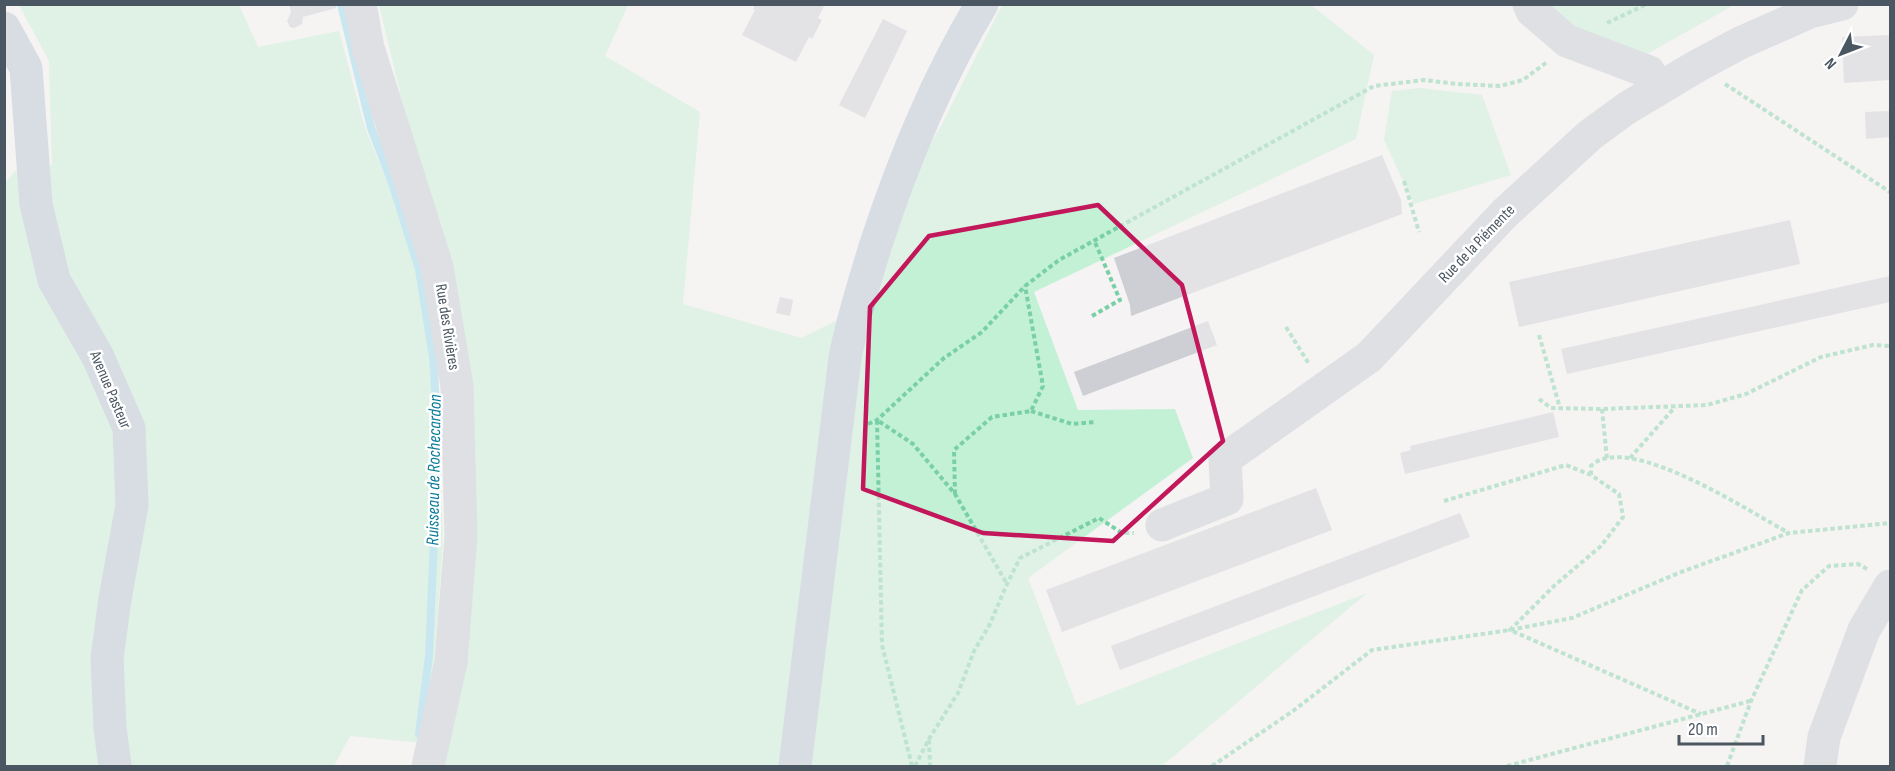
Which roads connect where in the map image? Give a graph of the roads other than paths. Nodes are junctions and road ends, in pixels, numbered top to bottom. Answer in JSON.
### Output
{"nodes":[{"id":1,"x":360,"y":4,"type":"edge"},
{"id":2,"x":982,"y":4,"type":"edge"},
{"id":3,"x":1528,"y":4,"type":"edge"},
{"id":4,"x":1842,"y":4,"type":"edge"},
{"id":5,"x":1806,"y":8,"type":"edge"},
{"id":6,"x":4,"y":28,"type":"edge"},
{"id":7,"x":1659,"y":89,"type":"junction"},
{"id":8,"x":1162,"y":525,"type":"road end"},
{"id":9,"x":1879,"y":578,"type":"edge"},
{"id":10,"x":115,"y":766,"type":"edge"},
{"id":11,"x":428,"y":766,"type":"edge"},
{"id":12,"x":795,"y":766,"type":"edge"},
{"id":13,"x":1820,"y":766,"type":"edge"}],
"edges":[{"from":1,"to":11,"type":"street","name":"Rue des Rivières"},
{"from":2,"to":12,"type":"main road"},
{"from":3,"to":7,"type":"street"},
{"from":4,"to":5,"type":"street","name":"Rue de la Piémente"},
{"from":5,"to":7,"type":"street","name":"Rue de la Piémente"},
{"from":6,"to":10,"type":"main road","name":"Avenue Pasteur"},
{"from":7,"to":8,"type":"street","name":"Rue de la Piémente"},
{"from":9,"to":13,"type":"street"}]}
